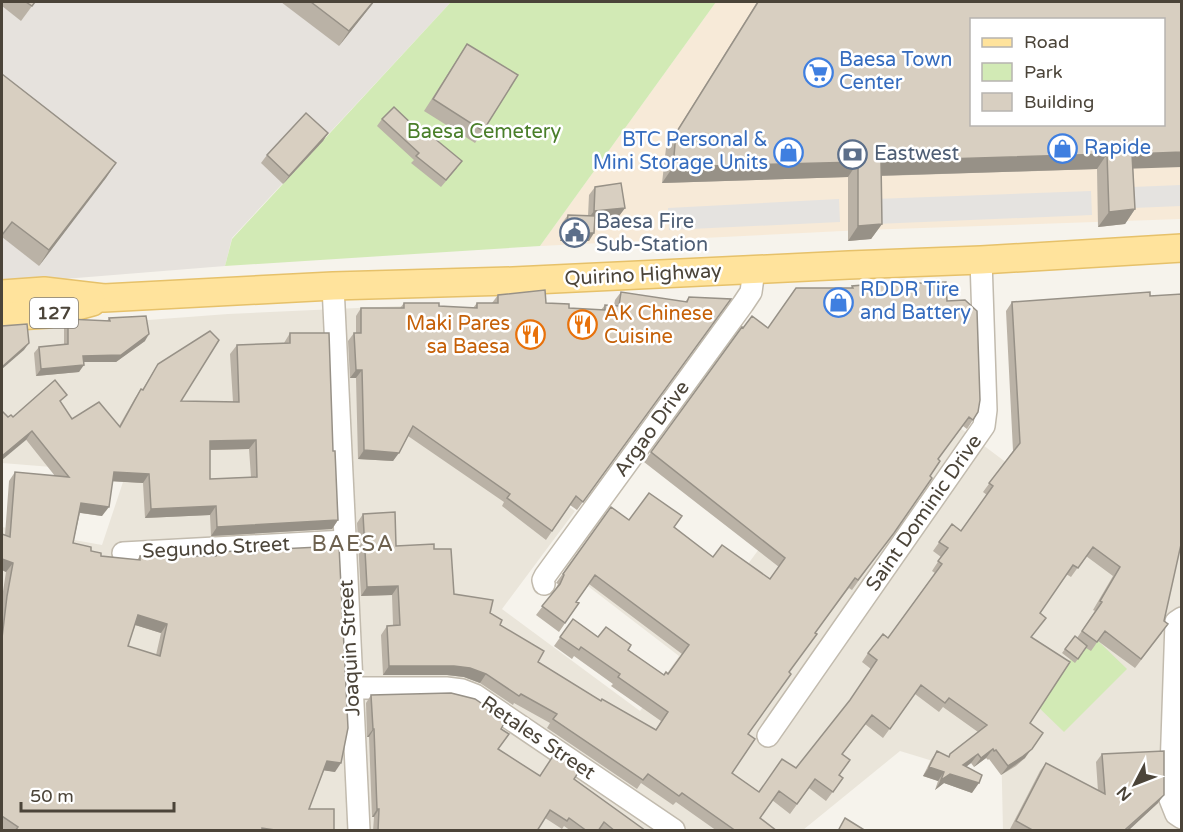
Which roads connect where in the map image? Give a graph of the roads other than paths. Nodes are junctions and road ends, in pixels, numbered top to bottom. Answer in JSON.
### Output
{"nodes":[{"id":1,"x":1182,"y":249,"type":"edge"},
{"id":2,"x":981,"y":260,"type":"junction"},
{"id":3,"x":754,"y":270,"type":"junction"},
{"id":4,"x":333,"y":286,"type":"junction"},
{"id":5,"x":2,"y":294,"type":"edge"},
{"id":6,"x":104,"y":298,"type":"junction"},
{"id":7,"x":2,"y":317,"type":"edge"},
{"id":8,"x":345,"y":541,"type":"junction"},
{"id":9,"x":123,"y":553,"type":"dead end"},
{"id":10,"x":544,"y":584,"type":"dead end"},
{"id":11,"x":1180,"y":618,"type":"edge"},
{"id":12,"x":352,"y":688,"type":"junction"},
{"id":13,"x":768,"y":736,"type":"dead end"},
{"id":14,"x":1176,"y":768,"type":"edge"},
{"id":15,"x":1182,"y":818,"type":"edge"},
{"id":16,"x":650,"y":824,"type":"edge"},
{"id":17,"x":359,"y":831,"type":"edge"},
{"id":18,"x":674,"y":831,"type":"edge"}],
"edges":[{"from":1,"to":2,"type":"main road","name":"Quirino Highway","number":"127"},
{"from":2,"to":3,"type":"main road","name":"Quirino Highway","number":"127"},
{"from":2,"to":13,"type":"street","name":"Saint Dominic Drive"},
{"from":3,"to":4,"type":"main road","name":"Quirino Highway","number":"127"},
{"from":3,"to":10,"type":"street","name":"Argao Drive"},
{"from":4,"to":6,"type":"main road","name":"Quirino Highway","number":"127"},
{"from":4,"to":8,"type":"street","name":"Joaquin Street"},
{"from":5,"to":6,"type":"main road","name":"Quirino Highway","number":"127"},
{"from":6,"to":7,"type":"main road","name":"Quirino Highway","number":"127"},
{"from":8,"to":9,"type":"street","name":"Segundo Street"},
{"from":8,"to":12,"type":"street","name":"Joaquin Street"},
{"from":11,"to":14,"type":"street"},
{"from":12,"to":16,"type":"street","name":"Retales Street"},
{"from":12,"to":17,"type":"street","name":"Joaquin Street"},
{"from":14,"to":15,"type":"street"},
{"from":16,"to":18,"type":"street","name":"Retales Street"}]}
